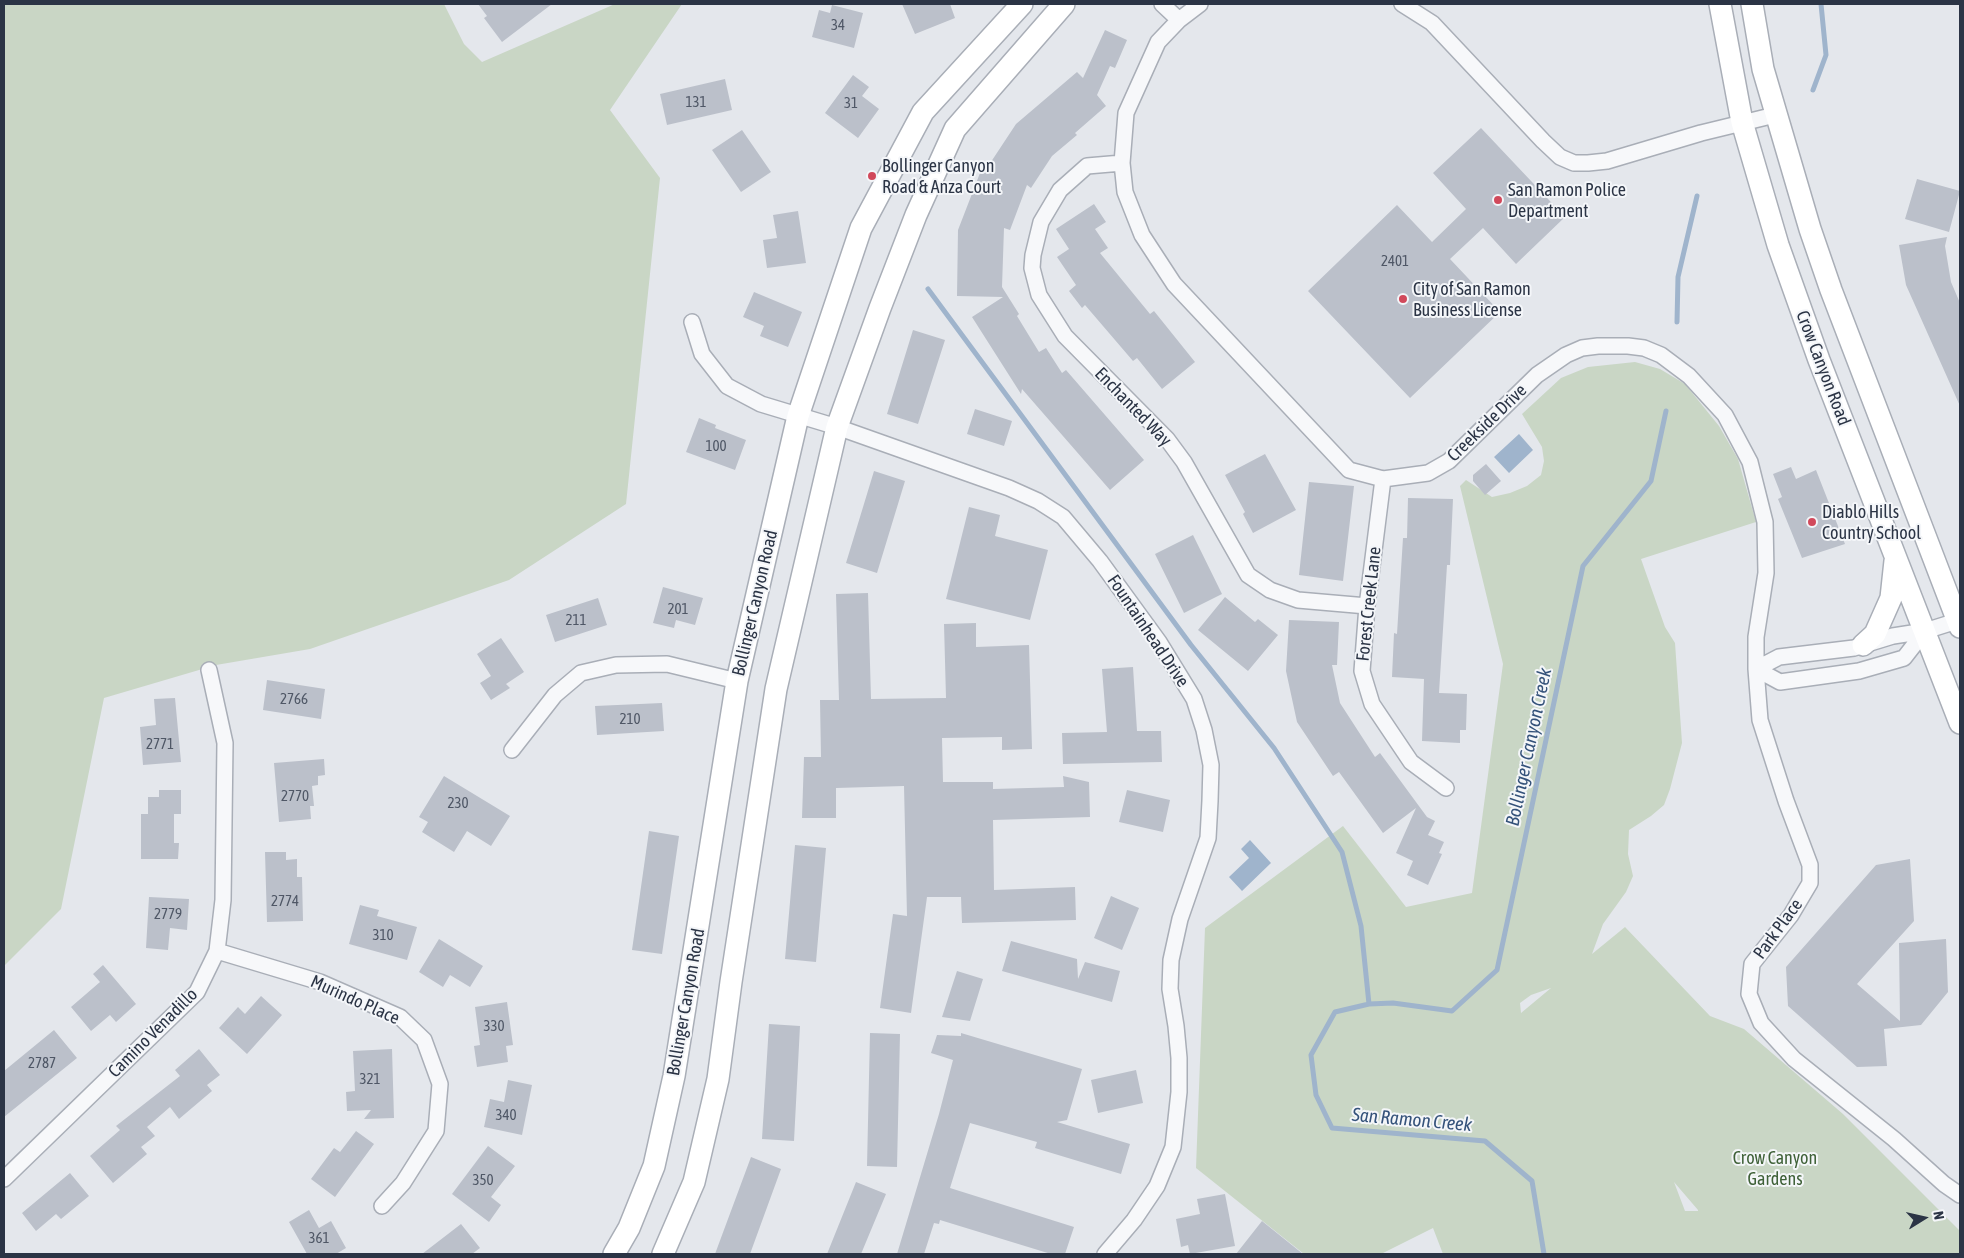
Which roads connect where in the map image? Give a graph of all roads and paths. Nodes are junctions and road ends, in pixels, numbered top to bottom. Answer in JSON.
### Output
{"nodes":[{"id":1,"x":1022,"y":4,"type":"edge"},
{"id":2,"x":1064,"y":4,"type":"edge"},
{"id":3,"x":1162,"y":4,"type":"edge"},
{"id":4,"x":1200,"y":4,"type":"edge"},
{"id":5,"x":1402,"y":4,"type":"edge"},
{"id":6,"x":1720,"y":4,"type":"edge"},
{"id":7,"x":1752,"y":4,"type":"edge"},
{"id":8,"x":1179,"y":20,"type":"junction"},
{"id":9,"x":1776,"y":115,"type":"junction"},
{"id":10,"x":1742,"y":122,"type":"junction"},
{"id":11,"x":1122,"y":163,"type":"junction"},
{"id":12,"x":692,"y":322,"type":"dead end"},
{"id":13,"x":798,"y":416,"type":"junction"},
{"id":14,"x":838,"y":427,"type":"junction"},
{"id":15,"x":1383,"y":479,"type":"junction"},
{"id":16,"x":1896,"y":556,"type":"junction"},
{"id":17,"x":1368,"y":606,"type":"junction"},
{"id":18,"x":1959,"y":623,"type":"edge"},
{"id":19,"x":1926,"y":631,"type":"junction"},
{"id":20,"x":1863,"y":645,"type":"junction"},
{"id":21,"x":1756,"y":669,"type":"junction"},
{"id":22,"x":209,"y":670,"type":"dead end"},
{"id":23,"x":737,"y":681,"type":"junction"},
{"id":24,"x":1960,"y":723,"type":"edge"},
{"id":25,"x":512,"y":750,"type":"dead end"},
{"id":26,"x":1446,"y":788,"type":"dead end"},
{"id":27,"x":217,"y":951,"type":"junction"},
{"id":28,"x":4,"y":1179,"type":"edge"},
{"id":29,"x":1960,"y":1195,"type":"edge"},
{"id":30,"x":382,"y":1206,"type":"dead end"},
{"id":31,"x":614,"y":1254,"type":"edge"},
{"id":32,"x":663,"y":1254,"type":"edge"},
{"id":33,"x":1105,"y":1254,"type":"edge"}],
"edges":[{"from":1,"to":13,"type":"main road","name":"Bollinger Canyon Road"},
{"from":2,"to":14,"type":"main road"},
{"from":3,"to":8,"type":"street"},
{"from":4,"to":8,"type":"street","name":"Creekside Drive"},
{"from":5,"to":10,"type":"street"},
{"from":6,"to":10,"type":"main road","name":"Crow Canyon Road"},
{"from":7,"to":9,"type":"main road","name":"Crow Canyon Road"},
{"from":8,"to":11,"type":"street","name":"Creekside Drive"},
{"from":9,"to":10,"type":"street"},
{"from":9,"to":18,"type":"main road","name":"Crow Canyon Road"},
{"from":10,"to":16,"type":"main road","name":"Crow Canyon Road"},
{"from":11,"to":15,"type":"street","name":"Creekside Drive"},
{"from":11,"to":17,"type":"street","name":"Enchanted Way"},
{"from":12,"to":13,"type":"street","name":"Fountainhead Drive"},
{"from":13,"to":14,"type":"street","name":"Fountainhead Drive"},
{"from":13,"to":23,"type":"main road","name":"Bollinger Canyon Road"},
{"from":14,"to":32,"type":"main road"},
{"from":14,"to":33,"type":"street","name":"Fountainhead Drive"},
{"from":15,"to":17,"type":"street","name":"Forest Creek Lane"},
{"from":15,"to":21,"type":"street","name":"Creekside Drive"},
{"from":16,"to":19,"type":"main road","name":"Crow Canyon Road"},
{"from":16,"to":20,"type":"main road"},
{"from":17,"to":26,"type":"street","name":"Forest Creek Lane"},
{"from":18,"to":19,"type":"street"},
{"from":19,"to":20,"type":"street"},
{"from":19,"to":21,"type":"street"},
{"from":19,"to":24,"type":"main road","name":"Crow Canyon Road"},
{"from":20,"to":21,"type":"street"},
{"from":21,"to":29,"type":"street","name":"Park Place"},
{"from":22,"to":27,"type":"street","name":"Camino Venadillo"},
{"from":23,"to":25,"type":"street"},
{"from":23,"to":31,"type":"main road","name":"Bollinger Canyon Road"},
{"from":27,"to":28,"type":"street","name":"Camino Venadillo"},
{"from":27,"to":30,"type":"street","name":"Murindo Place"}]}
